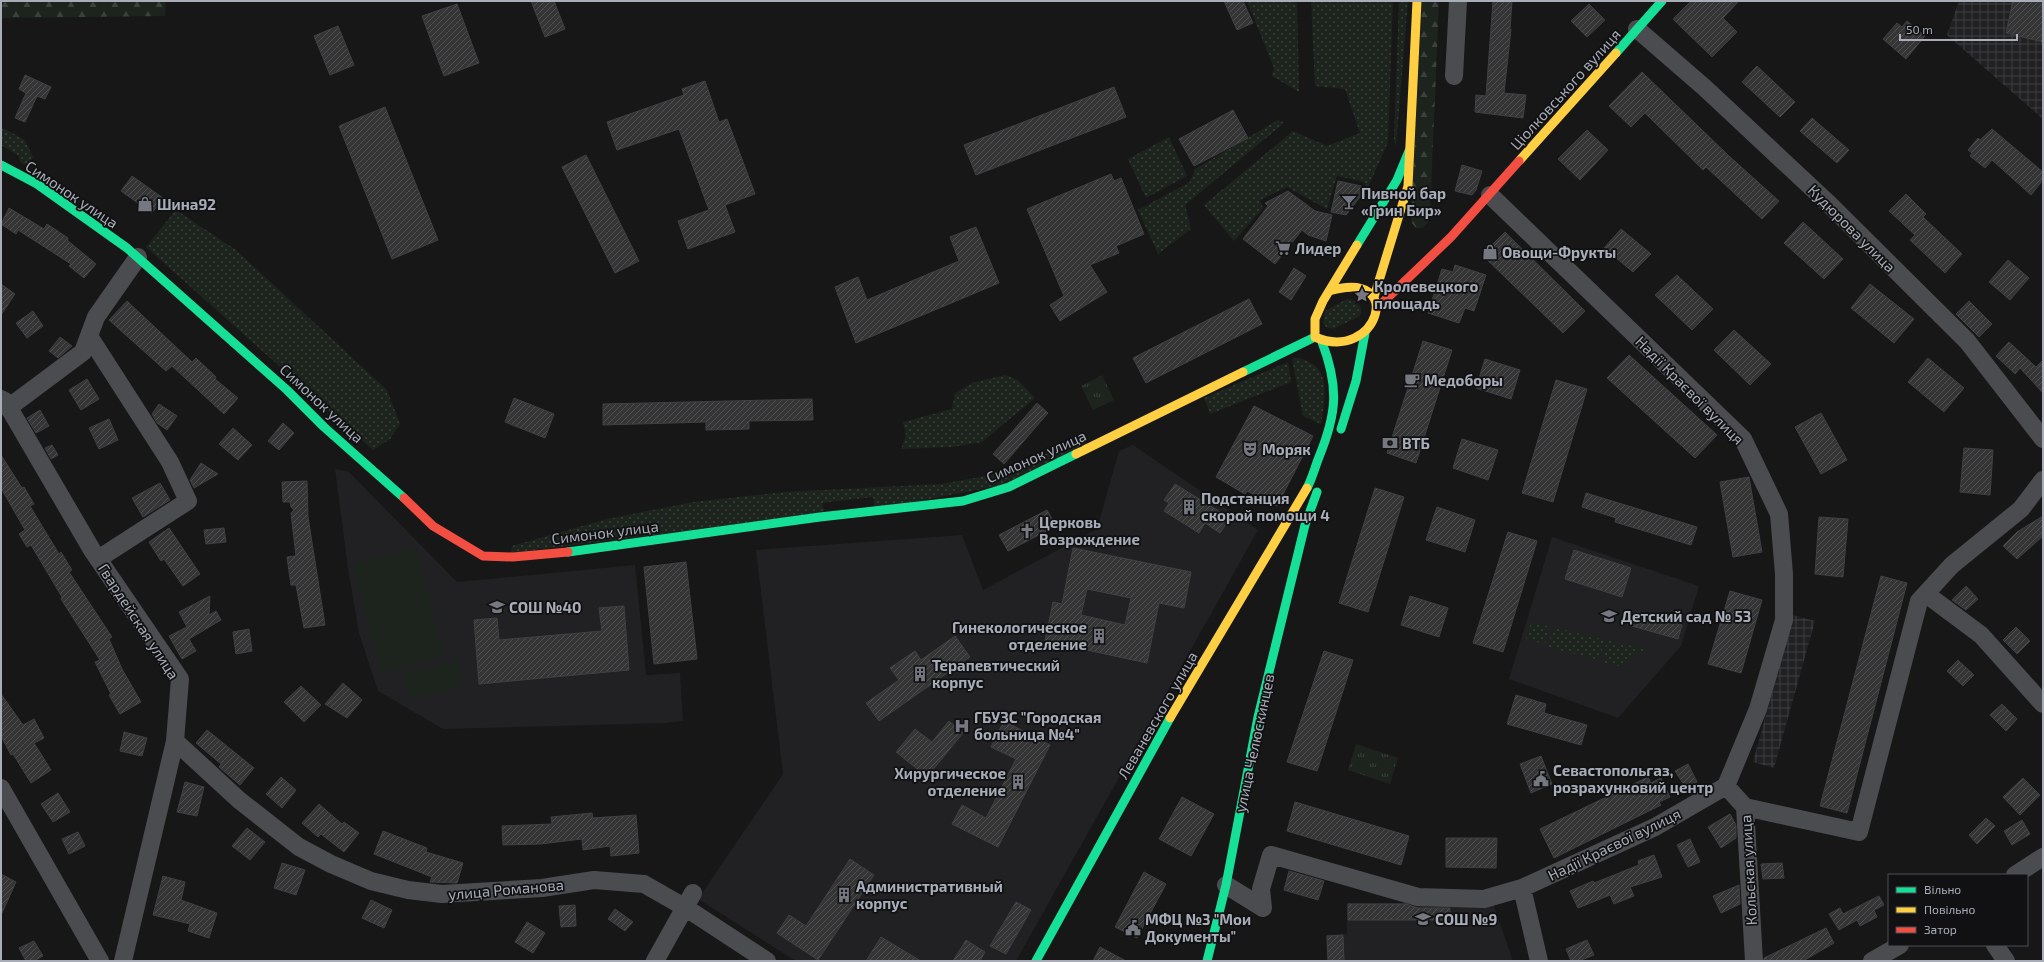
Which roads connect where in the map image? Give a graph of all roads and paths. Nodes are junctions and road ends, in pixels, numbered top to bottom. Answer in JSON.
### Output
{"nodes":[{"id":1,"x":1418,"y":1,"type":"edge"},
{"id":2,"x":1458,"y":1,"type":"edge"},
{"id":3,"x":1662,"y":1,"type":"edge"},
{"id":4,"x":1641,"y":31,"type":"junction"},
{"id":5,"x":1454,"y":76,"type":"dead end"},
{"id":6,"x":1409,"y":151,"type":"junction"},
{"id":7,"x":1,"y":165,"type":"edge"},
{"id":8,"x":1490,"y":195,"type":"junction"},
{"id":9,"x":138,"y":257,"type":"junction"},
{"id":10,"x":1329,"y":291,"type":"junction"},
{"id":11,"x":1374,"y":296,"type":"junction"},
{"id":12,"x":1378,"y":307,"type":"junction"},
{"id":13,"x":1365,"y":333,"type":"junction"},
{"id":14,"x":90,"y":336,"type":"junction"},
{"id":15,"x":1318,"y":340,"type":"junction"},
{"id":16,"x":5,"y":403,"type":"edge"},
{"id":17,"x":2043,"y":439,"type":"edge"},
{"id":18,"x":1337,"y":441,"type":"dead end"},
{"id":19,"x":2043,"y":480,"type":"edge"},
{"id":20,"x":1320,"y":485,"type":"dead end"},
{"id":21,"x":1290,"y":519,"type":"junction"},
{"id":22,"x":1304,"y":525,"type":"junction"},
{"id":23,"x":98,"y":559,"type":"junction"},
{"id":24,"x":1926,"y":594,"type":"junction"},
{"id":25,"x":2043,"y":704,"type":"edge"},
{"id":26,"x":175,"y":741,"type":"junction"},
{"id":27,"x":1726,"y":786,"type":"junction"},
{"id":28,"x":1,"y":788,"type":"edge"},
{"id":29,"x":1745,"y":807,"type":"junction"},
{"id":30,"x":2043,"y":857,"type":"edge"},
{"id":31,"x":2017,"y":874,"type":"edge"},
{"id":32,"x":1226,"y":885,"type":"junction"},
{"id":33,"x":1522,"y":888,"type":"junction"},
{"id":34,"x":689,"y":901,"type":"junction"},
{"id":35,"x":1898,"y":946,"type":"edge"},
{"id":36,"x":1996,"y":946,"type":"edge"},
{"id":37,"x":100,"y":961,"type":"edge"},
{"id":38,"x":123,"y":961,"type":"edge"},
{"id":39,"x":655,"y":961,"type":"edge"},
{"id":40,"x":767,"y":961,"type":"edge"},
{"id":41,"x":1036,"y":961,"type":"edge"},
{"id":42,"x":1207,"y":961,"type":"edge"},
{"id":43,"x":1539,"y":961,"type":"edge"},
{"id":44,"x":1754,"y":961,"type":"edge"},
{"id":45,"x":1872,"y":961,"type":"edge"},
{"id":46,"x":2006,"y":961,"type":"edge"}],
"edges":[{"from":1,"to":6,"type":"main road"},
{"from":2,"to":5,"type":"street"},
{"from":3,"to":4,"type":"main road","name":"Ціолковського вулиця"},
{"from":4,"to":8,"type":"main road","name":"Ціолковського вулиця"},
{"from":4,"to":17,"type":"street","name":"Кудюрова улица"},
{"from":6,"to":10,"type":"main road"},
{"from":6,"to":11,"type":"main road"},
{"from":7,"to":9,"type":"main road","name":"Симонок улица"},
{"from":8,"to":12,"type":"main road","name":"Ціолковського вулиця"},
{"from":8,"to":27,"type":"street","name":"Надії Краєвої вулиця"},
{"from":9,"to":14,"type":"street"},
{"from":9,"to":15,"type":"main road","name":"Симонок улица"},
{"from":10,"to":11,"type":"main road"},
{"from":10,"to":15,"type":"main road"},
{"from":11,"to":12,"type":"main road"},
{"from":12,"to":13,"type":"main road"},
{"from":13,"to":15,"type":"main road"},
{"from":13,"to":18,"type":"main road"},
{"from":14,"to":16,"type":"street"},
{"from":14,"to":23,"type":"street"},
{"from":15,"to":21,"type":"main road","name":"Леваневского улица"},
{"from":16,"to":23,"type":"street","name":"Гвардейская улица"},
{"from":19,"to":24,"type":"street"},
{"from":20,"to":22,"type":"main road","name":"улица Челюскинцев"},
{"from":21,"to":22,"type":"main road"},
{"from":21,"to":41,"type":"main road","name":"Леваневского улица"},
{"from":22,"to":32,"type":"main road","name":"улица Челюскинцев"},
{"from":23,"to":26,"type":"street","name":"Гвардейская улица"},
{"from":24,"to":25,"type":"street"},
{"from":24,"to":29,"type":"street"},
{"from":26,"to":34,"type":"street","name":"улица Романова"},
{"from":26,"to":38,"type":"street","name":"Гвардейская улица"},
{"from":27,"to":29,"type":"street","name":"Кольская улица"},
{"from":27,"to":33,"type":"street","name":"Надії Краєвої вулиця"},
{"from":28,"to":37,"type":"street"},
{"from":29,"to":44,"type":"street","name":"Кольская улица"},
{"from":30,"to":31,"type":"street"},
{"from":32,"to":33,"type":"street","name":"Надії Краєвої вулиця"},
{"from":32,"to":42,"type":"main road","name":"улица Челюскинцев"},
{"from":33,"to":43,"type":"street"},
{"from":34,"to":39,"type":"street"},
{"from":34,"to":40,"type":"street","name":"улица Романова"},
{"from":35,"to":45,"type":"street"},
{"from":36,"to":46,"type":"street"}]}
